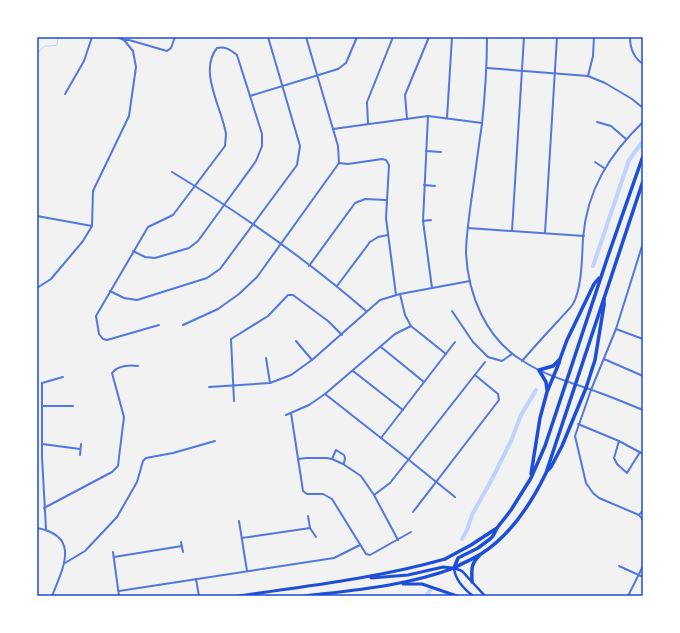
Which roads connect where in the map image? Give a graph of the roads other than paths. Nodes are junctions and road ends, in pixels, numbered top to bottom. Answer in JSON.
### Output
{"nodes":[{"id":1,"x":92,"y":37,"type":"edge"},
{"id":2,"x":117,"y":37,"type":"edge"},
{"id":3,"x":175,"y":37,"type":"edge"},
{"id":4,"x":268,"y":37,"type":"edge"},
{"id":5,"x":306,"y":37,"type":"edge"},
{"id":6,"x":357,"y":37,"type":"edge"},
{"id":7,"x":393,"y":37,"type":"edge"},
{"id":8,"x":429,"y":37,"type":"edge"},
{"id":9,"x":452,"y":37,"type":"edge"},
{"id":10,"x":488,"y":37,"type":"edge"},
{"id":11,"x":524,"y":37,"type":"edge"},
{"id":12,"x":557,"y":37,"type":"edge"},
{"id":13,"x":594,"y":37,"type":"edge"},
{"id":14,"x":630,"y":37,"type":"edge"},
{"id":15,"x":124,"y":40,"type":"junction"},
{"id":16,"x":643,"y":64,"type":"edge"},
{"id":17,"x":487,"y":68,"type":"junction"},
{"id":18,"x":522,"y":70,"type":"junction"},
{"id":19,"x":555,"y":73,"type":"junction"},
{"id":20,"x":317,"y":76,"type":"junction"},
{"id":21,"x":588,"y":76,"type":"junction"},
{"id":22,"x":283,"y":86,"type":"junction"},
{"id":23,"x":65,"y":94,"type":"dead end"},
{"id":24,"x":250,"y":96,"type":"junction"},
{"id":25,"x":643,"y":108,"type":"edge"},
{"id":26,"x":428,"y":116,"type":"junction"},
{"id":27,"x":447,"y":118,"type":"junction"},
{"id":28,"x":407,"y":119,"type":"junction"},
{"id":29,"x":597,"y":122,"type":"dead end"},
{"id":30,"x":643,"y":122,"type":"edge"},
{"id":31,"x":482,"y":123,"type":"junction"},
{"id":32,"x":368,"y":124,"type":"junction"},
{"id":33,"x":333,"y":129,"type":"junction"},
{"id":34,"x":626,"y":139,"type":"junction"},
{"id":35,"x":426,"y":151,"type":"junction"},
{"id":36,"x":441,"y":152,"type":"dead end"},
{"id":37,"x":643,"y":156,"type":"edge"},
{"id":38,"x":643,"y":160,"type":"edge"},
{"id":39,"x":595,"y":162,"type":"dead end"},
{"id":40,"x":339,"y":163,"type":"junction"},
{"id":41,"x":638,"y":167,"type":"junction"},
{"id":42,"x":605,"y":168,"type":"junction"},
{"id":43,"x":172,"y":172,"type":"dead end"},
{"id":44,"x":643,"y":181,"type":"edge"},
{"id":45,"x":424,"y":185,"type":"junction"},
{"id":46,"x":196,"y":186,"type":"junction"},
{"id":47,"x":435,"y":186,"type":"dead end"},
{"id":48,"x":386,"y":200,"type":"junction"},
{"id":49,"x":225,"y":204,"type":"junction"},
{"id":50,"x":37,"y":216,"type":"edge"},
{"id":51,"x":431,"y":220,"type":"dead end"},
{"id":52,"x":423,"y":221,"type":"junction"},
{"id":53,"x":253,"y":224,"type":"junction"},
{"id":54,"x":92,"y":226,"type":"junction"},
{"id":55,"x":468,"y":228,"type":"junction"},
{"id":56,"x":512,"y":231,"type":"junction"},
{"id":57,"x":545,"y":233,"type":"junction"},
{"id":58,"x":388,"y":235,"type":"junction"},
{"id":59,"x":584,"y":236,"type":"junction"},
{"id":60,"x":643,"y":243,"type":"edge"},
{"id":61,"x":281,"y":245,"type":"junction"},
{"id":62,"x":133,"y":251,"type":"junction"},
{"id":63,"x":309,"y":266,"type":"junction"},
{"id":64,"x":602,"y":276,"type":"junction"},
{"id":65,"x":470,"y":281,"type":"junction"},
{"id":66,"x":337,"y":286,"type":"junction"},
{"id":67,"x":37,"y":288,"type":"edge"},
{"id":68,"x":432,"y":288,"type":"junction"},
{"id":69,"x":110,"y":291,"type":"junction"},
{"id":70,"x":400,"y":294,"type":"junction"},
{"id":71,"x":396,"y":295,"type":"junction"},
{"id":72,"x":604,"y":298,"type":"junction"},
{"id":73,"x":452,"y":311,"type":"dead end"},
{"id":74,"x":366,"y":312,"type":"junction"},
{"id":75,"x":159,"y":325,"type":"dead end"},
{"id":76,"x":183,"y":325,"type":"dead end"},
{"id":77,"x":411,"y":326,"type":"junction"},
{"id":78,"x":616,"y":329,"type":"junction"},
{"id":79,"x":342,"y":335,"type":"junction"},
{"id":80,"x":643,"y":339,"type":"edge"},
{"id":81,"x":296,"y":341,"type":"dead end"},
{"id":82,"x":455,"y":342,"type":"dead end"},
{"id":83,"x":381,"y":347,"type":"junction"},
{"id":84,"x":446,"y":354,"type":"junction"},
{"id":85,"x":512,"y":354,"type":"junction"},
{"id":86,"x":266,"y":358,"type":"dead end"},
{"id":87,"x":560,"y":359,"type":"junction"},
{"id":88,"x":604,"y":359,"type":"junction"},
{"id":89,"x":312,"y":360,"type":"junction"},
{"id":90,"x":522,"y":361,"type":"junction"},
{"id":91,"x":485,"y":362,"type":"dead end"},
{"id":92,"x":138,"y":366,"type":"dead end"},
{"id":93,"x":539,"y":370,"type":"junction"},
{"id":94,"x":353,"y":371,"type":"junction"},
{"id":95,"x":475,"y":375,"type":"junction"},
{"id":96,"x":554,"y":376,"type":"junction"},
{"id":97,"x":643,"y":376,"type":"edge"},
{"id":98,"x":63,"y":377,"type":"dead end"},
{"id":99,"x":270,"y":382,"type":"junction"},
{"id":100,"x":424,"y":382,"type":"junction"},
{"id":101,"x":233,"y":385,"type":"junction"},
{"id":102,"x":209,"y":387,"type":"dead end"},
{"id":103,"x":586,"y":388,"type":"junction"},
{"id":104,"x":591,"y":390,"type":"junction"},
{"id":105,"x":547,"y":392,"type":"junction"},
{"id":106,"x":326,"y":394,"type":"junction"},
{"id":107,"x":234,"y":401,"type":"dead end"},
{"id":108,"x":42,"y":406,"type":"junction"},
{"id":109,"x":73,"y":406,"type":"dead end"},
{"id":110,"x":403,"y":410,"type":"junction"},
{"id":111,"x":643,"y":410,"type":"edge"},
{"id":112,"x":291,"y":413,"type":"junction"},
{"id":113,"x":286,"y":415,"type":"dead end"},
{"id":114,"x":578,"y":424,"type":"junction"},
{"id":115,"x":381,"y":438,"type":"junction"},
{"id":116,"x":215,"y":441,"type":"dead end"},
{"id":117,"x":619,"y":441,"type":"junction"},
{"id":118,"x":42,"y":444,"type":"junction"},
{"id":119,"x":81,"y":444,"type":"dead end"},
{"id":120,"x":80,"y":449,"type":"junction"},
{"id":121,"x":640,"y":452,"type":"junction"},
{"id":122,"x":643,"y":454,"type":"edge"},
{"id":123,"x":80,"y":455,"type":"dead end"},
{"id":124,"x":298,"y":459,"type":"junction"},
{"id":125,"x":332,"y":459,"type":"junction"},
{"id":126,"x":409,"y":460,"type":"junction"},
{"id":127,"x":344,"y":464,"type":"junction"},
{"id":128,"x":546,"y":473,"type":"junction"},
{"id":129,"x":531,"y":478,"type":"junction"},
{"id":130,"x":436,"y":482,"type":"junction"},
{"id":131,"x":374,"y":495,"type":"junction"},
{"id":132,"x":455,"y":497,"type":"dead end"},
{"id":133,"x":44,"y":508,"type":"junction"},
{"id":134,"x":643,"y":510,"type":"edge"},
{"id":135,"x":414,"y":512,"type":"dead end"},
{"id":136,"x":639,"y":515,"type":"junction"},
{"id":137,"x":308,"y":516,"type":"dead end"},
{"id":138,"x":643,"y":520,"type":"edge"},
{"id":139,"x":239,"y":521,"type":"dead end"},
{"id":140,"x":37,"y":528,"type":"edge"},
{"id":141,"x":310,"y":528,"type":"junction"},
{"id":142,"x":497,"y":528,"type":"junction"},
{"id":143,"x":46,"y":529,"type":"junction"},
{"id":144,"x":412,"y":532,"type":"dead end"},
{"id":145,"x":242,"y":538,"type":"junction"},
{"id":146,"x":316,"y":538,"type":"dead end"},
{"id":147,"x":398,"y":540,"type":"junction"},
{"id":148,"x":182,"y":542,"type":"dead end"},
{"id":149,"x":360,"y":545,"type":"junction"},
{"id":150,"x":182,"y":546,"type":"junction"},
{"id":151,"x":113,"y":552,"type":"dead end"},
{"id":152,"x":183,"y":552,"type":"dead end"},
{"id":153,"x":481,"y":554,"type":"junction"},
{"id":154,"x":114,"y":557,"type":"junction"},
{"id":155,"x":445,"y":559,"type":"joint"},
{"id":156,"x":65,"y":563,"type":"junction"},
{"id":157,"x":619,"y":566,"type":"dead end"},
{"id":158,"x":643,"y":566,"type":"edge"},
{"id":159,"x":454,"y":568,"type":"junction"},
{"id":160,"x":247,"y":571,"type":"junction"},
{"id":161,"x":638,"y":575,"type":"junction"},
{"id":162,"x":643,"y":578,"type":"edge"},
{"id":163,"x":196,"y":579,"type":"junction"},
{"id":164,"x":357,"y":579,"type":"junction"},
{"id":165,"x":472,"y":582,"type":"junction"},
{"id":166,"x":397,"y":584,"type":"junction"},
{"id":167,"x":119,"y":591,"type":"junction"},
{"id":168,"x":52,"y":596,"type":"edge"},
{"id":169,"x":119,"y":596,"type":"edge"},
{"id":170,"x":199,"y":596,"type":"edge"},
{"id":171,"x":238,"y":596,"type":"edge"},
{"id":172,"x":304,"y":596,"type":"edge"},
{"id":173,"x":457,"y":596,"type":"edge"},
{"id":174,"x":473,"y":596,"type":"edge"},
{"id":175,"x":485,"y":596,"type":"edge"},
{"id":176,"x":628,"y":596,"type":"edge"}],
"edges":[{"from":1,"to":23,"type":"street"},
{"from":2,"to":15,"type":"street"},
{"from":3,"to":15,"type":"street"},
{"from":4,"to":22,"type":"street"},
{"from":5,"to":20,"type":"street"},
{"from":6,"to":20,"type":"street"},
{"from":7,"to":32,"type":"street"},
{"from":8,"to":28,"type":"street"},
{"from":9,"to":27,"type":"street"},
{"from":10,"to":17,"type":"street"},
{"from":11,"to":18,"type":"street"},
{"from":12,"to":19,"type":"street"},
{"from":13,"to":21,"type":"street"},
{"from":14,"to":16,"type":"street"},
{"from":15,"to":54,"type":"street"},
{"from":17,"to":18,"type":"street"},
{"from":17,"to":31,"type":"street"},
{"from":18,"to":19,"type":"street"},
{"from":18,"to":56,"type":"street"},
{"from":19,"to":21,"type":"street"},
{"from":19,"to":57,"type":"street"},
{"from":20,"to":22,"type":"street"},
{"from":20,"to":33,"type":"street"},
{"from":21,"to":25,"type":"street"},
{"from":22,"to":24,"type":"street"},
{"from":22,"to":53,"type":"street"},
{"from":24,"to":46,"type":"street"},
{"from":24,"to":49,"type":"street"},
{"from":26,"to":27,"type":"street"},
{"from":26,"to":28,"type":"street"},
{"from":26,"to":35,"type":"street"},
{"from":27,"to":31,"type":"street"},
{"from":28,"to":32,"type":"street"},
{"from":29,"to":34,"type":"street"},
{"from":30,"to":34,"type":"street"},
{"from":31,"to":55,"type":"street"},
{"from":32,"to":33,"type":"street"},
{"from":33,"to":40,"type":"street"},
{"from":34,"to":42,"type":"street"},
{"from":35,"to":36,"type":"street"},
{"from":35,"to":45,"type":"street"},
{"from":37,"to":41,"type":"highway"},
{"from":38,"to":41,"type":"highway"},
{"from":39,"to":42,"type":"street"},
{"from":40,"to":48,"type":"street"},
{"from":40,"to":61,"type":"street"},
{"from":41,"to":64,"type":"highway"},
{"from":42,"to":59,"type":"street"},
{"from":43,"to":46,"type":"street"},
{"from":44,"to":72,"type":"highway"},
{"from":45,"to":47,"type":"street"},
{"from":45,"to":52,"type":"street"},
{"from":46,"to":49,"type":"street"},
{"from":46,"to":62,"type":"street"},
{"from":48,"to":58,"type":"street"},
{"from":48,"to":63,"type":"street"},
{"from":49,"to":53,"type":"street"},
{"from":49,"to":62,"type":"street"},
{"from":50,"to":54,"type":"street"},
{"from":51,"to":52,"type":"street"},
{"from":52,"to":68,"type":"street"},
{"from":53,"to":61,"type":"street"},
{"from":53,"to":69,"type":"street"},
{"from":54,"to":67,"type":"street"},
{"from":55,"to":56,"type":"street"},
{"from":55,"to":65,"type":"street"},
{"from":56,"to":57,"type":"street"},
{"from":57,"to":59,"type":"street"},
{"from":58,"to":66,"type":"street"},
{"from":58,"to":71,"type":"street"},
{"from":59,"to":90,"type":"street"},
{"from":60,"to":78,"type":"street"},
{"from":61,"to":63,"type":"street"},
{"from":61,"to":76,"type":"street"},
{"from":62,"to":69,"type":"street"},
{"from":63,"to":66,"type":"street"},
{"from":64,"to":87,"type":"highway"},
{"from":64,"to":129,"type":"highway"},
{"from":65,"to":68,"type":"street"},
{"from":65,"to":85,"type":"street"},
{"from":66,"to":74,"type":"street"},
{"from":68,"to":70,"type":"street"},
{"from":69,"to":75,"type":"street"},
{"from":70,"to":71,"type":"street"},
{"from":70,"to":77,"type":"street"},
{"from":71,"to":74,"type":"street"},
{"from":72,"to":103,"type":"highway"},
{"from":72,"to":128,"type":"highway"},
{"from":73,"to":85,"type":"street"},
{"from":74,"to":79,"type":"street"},
{"from":77,"to":83,"type":"street"},
{"from":77,"to":84,"type":"street"},
{"from":78,"to":80,"type":"street"},
{"from":78,"to":88,"type":"street"},
{"from":79,"to":89,"type":"street"},
{"from":79,"to":101,"type":"street"},
{"from":81,"to":89,"type":"street"},
{"from":82,"to":84,"type":"street"},
{"from":83,"to":94,"type":"street"},
{"from":83,"to":100,"type":"street"},
{"from":84,"to":100,"type":"street"},
{"from":85,"to":90,"type":"street"},
{"from":86,"to":99,"type":"street"},
{"from":87,"to":93,"type":"highway"},
{"from":87,"to":96,"type":"highway"},
{"from":88,"to":97,"type":"street"},
{"from":88,"to":104,"type":"street"},
{"from":89,"to":99,"type":"street"},
{"from":90,"to":93,"type":"street"},
{"from":91,"to":95,"type":"street"},
{"from":92,"to":133,"type":"street"},
{"from":93,"to":96,"type":"street"},
{"from":93,"to":105,"type":"highway"},
{"from":94,"to":106,"type":"street"},
{"from":94,"to":110,"type":"street"},
{"from":95,"to":126,"type":"street"},
{"from":95,"to":130,"type":"street"},
{"from":96,"to":103,"type":"street"},
{"from":96,"to":105,"type":"highway"},
{"from":98,"to":108,"type":"street"},
{"from":99,"to":101,"type":"street"},
{"from":100,"to":110,"type":"street"},
{"from":101,"to":102,"type":"street"},
{"from":101,"to":107,"type":"street"},
{"from":103,"to":104,"type":"street"},
{"from":103,"to":128,"type":"highway"},
{"from":104,"to":111,"type":"street"},
{"from":104,"to":114,"type":"street"},
{"from":105,"to":129,"type":"highway"},
{"from":106,"to":112,"type":"street"},
{"from":106,"to":115,"type":"street"},
{"from":108,"to":109,"type":"street"},
{"from":108,"to":118,"type":"street"},
{"from":110,"to":115,"type":"street"},
{"from":112,"to":113,"type":"street"},
{"from":112,"to":124,"type":"street"},
{"from":114,"to":117,"type":"street"},
{"from":114,"to":136,"type":"street"},
{"from":115,"to":126,"type":"street"},
{"from":116,"to":156,"type":"street"},
{"from":117,"to":121,"type":"street"},
{"from":117,"to":121,"type":"street"},
{"from":118,"to":120,"type":"street"},
{"from":118,"to":133,"type":"street"},
{"from":119,"to":120,"type":"street"},
{"from":120,"to":123,"type":"street"},
{"from":121,"to":122,"type":"street"},
{"from":124,"to":125,"type":"street"},
{"from":124,"to":149,"type":"street"},
{"from":125,"to":127,"type":"street"},
{"from":125,"to":127,"type":"street"},
{"from":126,"to":130,"type":"street"},
{"from":126,"to":131,"type":"street"},
{"from":127,"to":131,"type":"street"},
{"from":128,"to":153,"type":"highway"},
{"from":129,"to":142,"type":"highway"},
{"from":130,"to":132,"type":"street"},
{"from":130,"to":135,"type":"street"},
{"from":131,"to":147,"type":"street"},
{"from":133,"to":143,"type":"street"},
{"from":134,"to":136,"type":"street"},
{"from":136,"to":138,"type":"street"},
{"from":137,"to":141,"type":"street"},
{"from":139,"to":145,"type":"street"},
{"from":140,"to":143,"type":"street"},
{"from":141,"to":145,"type":"street"},
{"from":141,"to":146,"type":"street"},
{"from":142,"to":155,"type":"highway"},
{"from":142,"to":159,"type":"highway"},
{"from":143,"to":156,"type":"street"},
{"from":144,"to":147,"type":"street"},
{"from":145,"to":160,"type":"street"},
{"from":147,"to":149,"type":"street"},
{"from":148,"to":150,"type":"street"},
{"from":149,"to":160,"type":"street"},
{"from":150,"to":152,"type":"street"},
{"from":150,"to":154,"type":"street"},
{"from":151,"to":154,"type":"street"},
{"from":153,"to":159,"type":"highway"},
{"from":153,"to":165,"type":"highway"},
{"from":154,"to":167,"type":"street"},
{"from":155,"to":164,"type":"highway"},
{"from":156,"to":168,"type":"street"},
{"from":157,"to":161,"type":"street"},
{"from":158,"to":161,"type":"street"},
{"from":159,"to":164,"type":"highway"},
{"from":159,"to":165,"type":"main road"},
{"from":159,"to":166,"type":"highway"},
{"from":159,"to":174,"type":"main road"},
{"from":160,"to":163,"type":"street"},
{"from":161,"to":162,"type":"street"},
{"from":161,"to":176,"type":"street"},
{"from":163,"to":167,"type":"street"},
{"from":163,"to":170,"type":"street"},
{"from":164,"to":171,"type":"highway"},
{"from":165,"to":175,"type":"main road"},
{"from":166,"to":172,"type":"highway"},
{"from":166,"to":173,"type":"highway"},
{"from":167,"to":169,"type":"street"}]}
